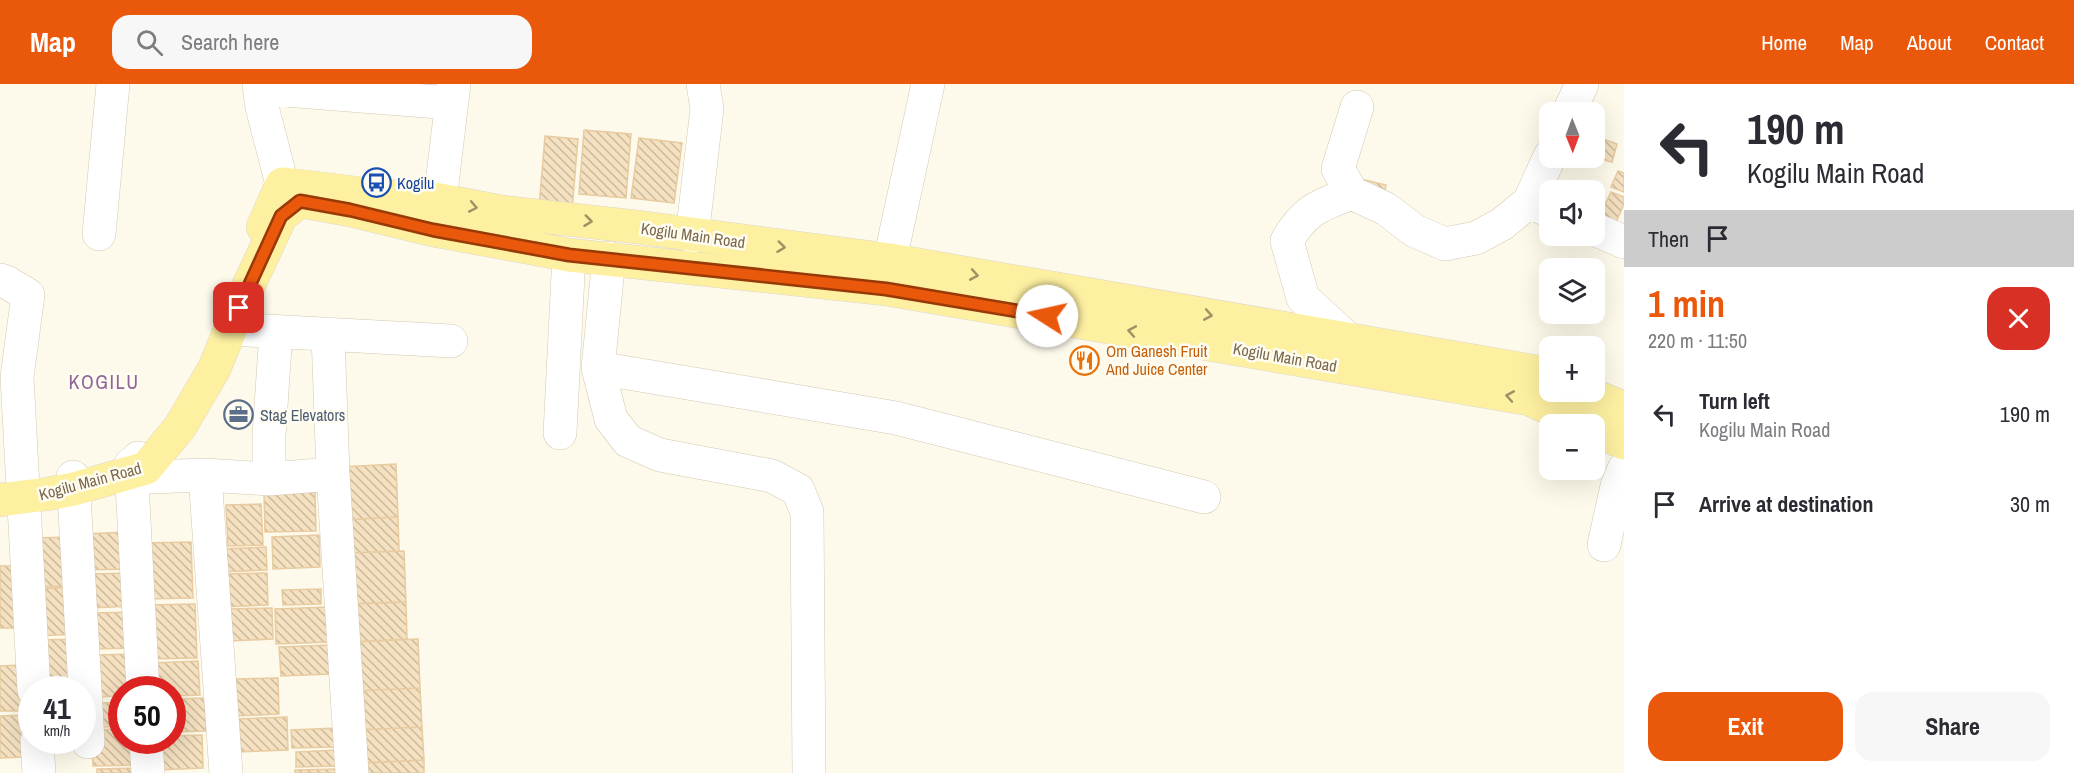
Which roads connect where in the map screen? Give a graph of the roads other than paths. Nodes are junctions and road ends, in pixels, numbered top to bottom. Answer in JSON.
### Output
{"nodes":[{"id":1,"x":113,"y":84,"type":"edge"},
{"id":2,"x":703,"y":84,"type":"edge"},
{"id":3,"x":928,"y":84,"type":"edge"},
{"id":4,"x":1582,"y":84,"type":"edge"},
{"id":5,"x":260,"y":86,"type":"edge"},
{"id":6,"x":452,"y":94,"type":"edge"},
{"id":7,"x":1574,"y":102,"type":"edge"},
{"id":8,"x":1357,"y":107,"type":"dead end"},
{"id":9,"x":1352,"y":193,"type":"junction"},
{"id":10,"x":287,"y":195,"type":"junction"},
{"id":11,"x":440,"y":200,"type":"junction"},
{"id":12,"x":1539,"y":206,"type":"edge"},
{"id":13,"x":530,"y":214,"type":"junction"},
{"id":14,"x":99,"y":234,"type":"dead end"},
{"id":15,"x":1605,"y":234,"type":"edge"},
{"id":16,"x":692,"y":236,"type":"junction"},
{"id":17,"x":1624,"y":242,"type":"edge"},
{"id":18,"x":525,"y":248,"type":"junction"},
{"id":19,"x":569,"y":255,"type":"junction"},
{"id":20,"x":609,"y":258,"type":"junction"},
{"id":21,"x":890,"y":260,"type":"junction"},
{"id":22,"x":0,"y":280,"type":"edge"},
{"id":23,"x":230,"y":329,"type":"junction"},
{"id":24,"x":276,"y":332,"type":"junction"},
{"id":25,"x":328,"y":334,"type":"junction"},
{"id":26,"x":1349,"y":339,"type":"junction"},
{"id":27,"x":451,"y":341,"type":"dead end"},
{"id":28,"x":598,"y":368,"type":"junction"},
{"id":29,"x":1539,"y":372,"type":"edge"},
{"id":30,"x":1605,"y":400,"type":"edge"},
{"id":31,"x":1624,"y":408,"type":"edge"},
{"id":32,"x":1562,"y":414,"type":"edge"},
{"id":33,"x":560,"y":433,"type":"dead end"},
{"id":34,"x":1605,"y":434,"type":"edge"},
{"id":35,"x":1624,"y":443,"type":"edge"},
{"id":36,"x":136,"y":466,"type":"junction"},
{"id":37,"x":1624,"y":469,"type":"edge"},
{"id":38,"x":333,"y":474,"type":"junction"},
{"id":39,"x":205,"y":475,"type":"junction"},
{"id":40,"x":269,"y":479,"type":"junction"},
{"id":41,"x":73,"y":483,"type":"junction"},
{"id":42,"x":12,"y":491,"type":"edge"},
{"id":43,"x":1204,"y":497,"type":"dead end"},
{"id":44,"x":1604,"y":545,"type":"dead end"},
{"id":45,"x":32,"y":676,"type":"edge"},
{"id":46,"x":84,"y":676,"type":"edge"},
{"id":47,"x":143,"y":676,"type":"edge"},
{"id":48,"x":38,"y":754,"type":"edge"},
{"id":49,"x":147,"y":754,"type":"edge"},
{"id":50,"x":39,"y":773,"type":"edge"},
{"id":51,"x":148,"y":773,"type":"edge"},
{"id":52,"x":226,"y":773,"type":"edge"},
{"id":53,"x":352,"y":773,"type":"edge"},
{"id":54,"x":809,"y":773,"type":"edge"}],
"edges":[{"from":1,"to":14,"type":"street"},
{"from":2,"to":16,"type":"street"},
{"from":3,"to":21,"type":"street"},
{"from":4,"to":7,"type":"street"},
{"from":5,"to":6,"type":"street"},
{"from":5,"to":10,"type":"street"},
{"from":6,"to":11,"type":"street"},
{"from":8,"to":9,"type":"street"},
{"from":9,"to":12,"type":"street"},
{"from":9,"to":26,"type":"street"},
{"from":10,"to":11,"type":"main road","name":"Kogilu Main Road"},
{"from":10,"to":18,"type":"main road","name":"Kogilu Main Road"},
{"from":10,"to":23,"type":"main road","name":"Kogilu Main Road"},
{"from":10,"to":36,"type":"main road","name":"Kogilu Main Road"},
{"from":11,"to":13,"type":"main road","name":"Kogilu Main Road","one_way":true},
{"from":13,"to":16,"type":"main road","name":"Kogilu Main Road","one_way":true},
{"from":13,"to":18,"type":"main road"},
{"from":15,"to":17,"type":"street"},
{"from":16,"to":21,"type":"main road","name":"Kogilu Main Road","one_way":true},
{"from":18,"to":19,"type":"main road","name":"Kogilu Main Road"},
{"from":19,"to":20,"type":"main road","name":"Kogilu Main Road"},
{"from":19,"to":33,"type":"street"},
{"from":20,"to":28,"type":"street"},
{"from":32,"to":20,"type":"main road","name":"Kogilu Main Road","one_way":true},
{"from":21,"to":26,"type":"main road","name":"Kogilu Main Road","one_way":true},
{"from":22,"to":42,"type":"street"},
{"from":23,"to":24,"type":"street"},
{"from":23,"to":36,"type":"main road","name":"Kogilu Main Road"},
{"from":24,"to":25,"type":"street"},
{"from":24,"to":40,"type":"street"},
{"from":25,"to":27,"type":"street"},
{"from":25,"to":38,"type":"street"},
{"from":26,"to":29,"type":"main road","name":"Kogilu Main Road"},
{"from":28,"to":43,"type":"street"},
{"from":28,"to":54,"type":"street"},
{"from":30,"to":31,"type":"main road"},
{"from":34,"to":35,"type":"main road"},
{"from":36,"to":39,"type":"street"},
{"from":36,"to":41,"type":"main road","name":"Kogilu Main Road"},
{"from":36,"to":47,"type":"street"},
{"from":37,"to":44,"type":"street"},
{"from":38,"to":40,"type":"street"},
{"from":38,"to":53,"type":"street"},
{"from":39,"to":40,"type":"street"},
{"from":39,"to":52,"type":"street"},
{"from":41,"to":42,"type":"main road","name":"Kogilu Main Road"},
{"from":41,"to":46,"type":"street"},
{"from":42,"to":45,"type":"street"},
{"from":48,"to":50,"type":"street"},
{"from":49,"to":51,"type":"street"}]}
